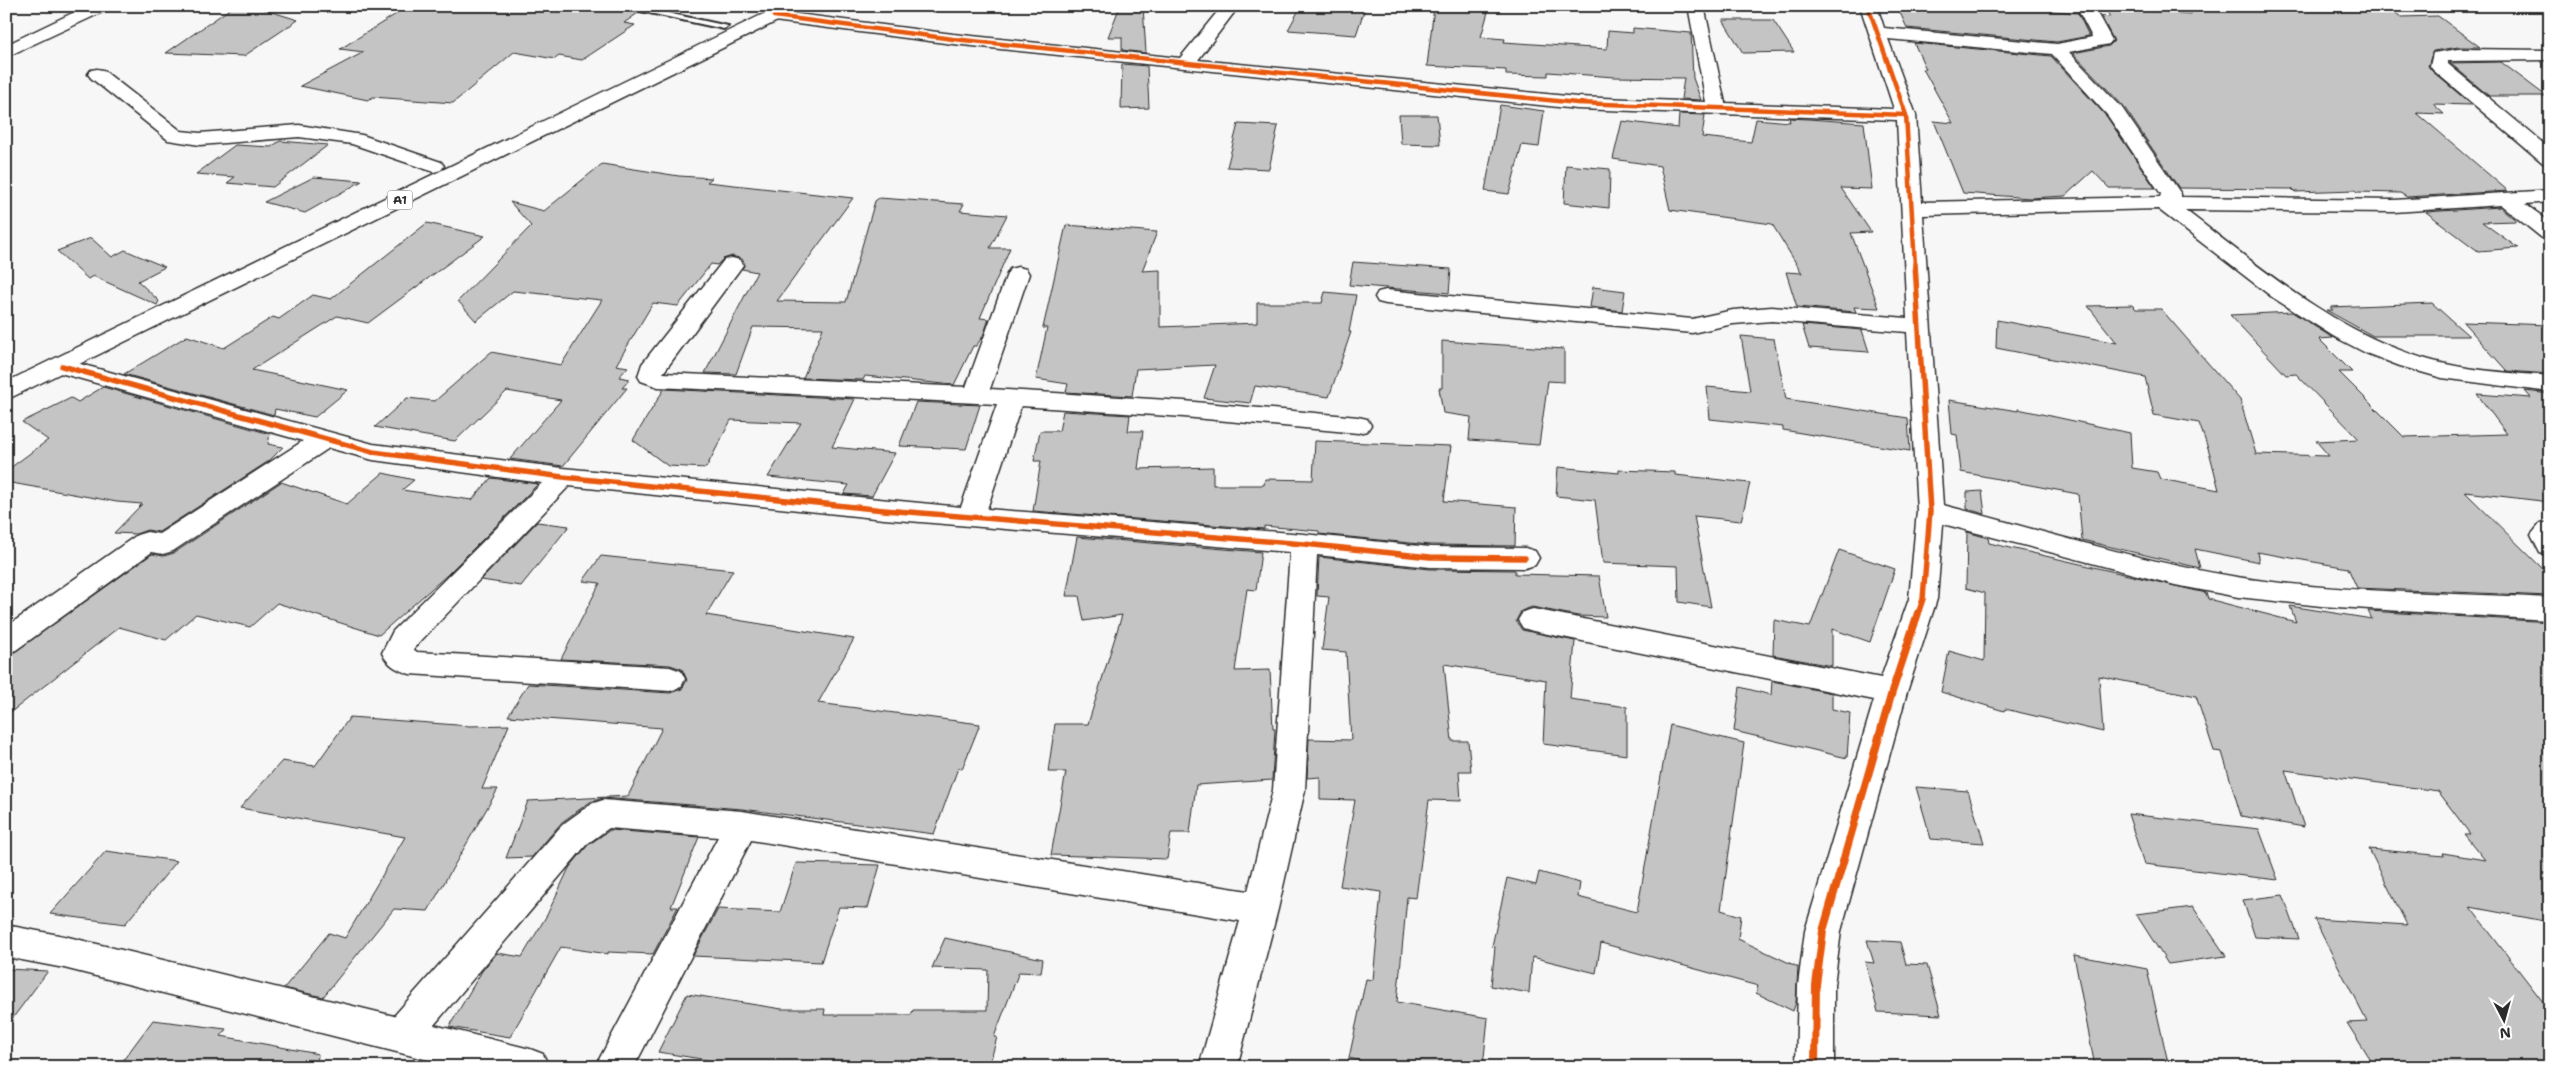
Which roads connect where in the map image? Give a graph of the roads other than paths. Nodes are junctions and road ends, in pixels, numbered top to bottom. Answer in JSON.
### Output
{"nodes":[{"id":1,"x":101,"y":6,"type":"edge"},
{"id":2,"x":621,"y":6,"type":"edge"},
{"id":3,"x":794,"y":6,"type":"edge"},
{"id":4,"x":1231,"y":6,"type":"edge"},
{"id":5,"x":1696,"y":6,"type":"edge"},
{"id":6,"x":1868,"y":6,"type":"edge"},
{"id":7,"x":2084,"y":6,"type":"edge"},
{"id":8,"x":769,"y":11,"type":"edge"},
{"id":9,"x":724,"y":26,"type":"junction"},
{"id":10,"x":1878,"y":33,"type":"junction"},
{"id":11,"x":2057,"y":49,"type":"junction"},
{"id":12,"x":6,"y":52,"type":"edge"},
{"id":13,"x":2550,"y":55,"type":"edge"},
{"id":14,"x":1185,"y":64,"type":"junction"},
{"id":15,"x":97,"y":74,"type":"dead end"},
{"id":16,"x":1716,"y":108,"type":"junction"},
{"id":17,"x":1906,"y":114,"type":"junction"},
{"id":18,"x":2550,"y":159,"type":"edge"},
{"id":19,"x":434,"y":166,"type":"junction"},
{"id":20,"x":2550,"y":196,"type":"edge"},
{"id":21,"x":2506,"y":199,"type":"junction"},
{"id":22,"x":2163,"y":204,"type":"junction"},
{"id":23,"x":1912,"y":209,"type":"junction"},
{"id":24,"x":2550,"y":233,"type":"edge"},
{"id":25,"x":732,"y":265,"type":"dead end"},
{"id":26,"x":1018,"y":274,"type":"dead end"},
{"id":27,"x":1386,"y":297,"type":"dead end"},
{"id":28,"x":1919,"y":326,"type":"junction"},
{"id":29,"x":62,"y":366,"type":"junction"},
{"id":30,"x":6,"y":371,"type":"edge"},
{"id":31,"x":2550,"y":384,"type":"edge"},
{"id":32,"x":6,"y":392,"type":"edge"},
{"id":33,"x":975,"y":396,"type":"junction"},
{"id":34,"x":1011,"y":399,"type":"junction"},
{"id":35,"x":1358,"y":425,"type":"dead end"},
{"id":36,"x":323,"y":440,"type":"junction"},
{"id":37,"x":563,"y":477,"type":"junction"},
{"id":38,"x":1930,"y":511,"type":"junction"},
{"id":39,"x":971,"y":517,"type":"junction"},
{"id":40,"x":2550,"y":531,"type":"edge"},
{"id":41,"x":1304,"y":544,"type":"junction"},
{"id":42,"x":2550,"y":546,"type":"edge"},
{"id":43,"x":1525,"y":558,"type":"dead end"},
{"id":44,"x":2550,"y":609,"type":"edge"},
{"id":45,"x":1533,"y":620,"type":"dead end"},
{"id":46,"x":6,"y":642,"type":"edge"},
{"id":47,"x":670,"y":679,"type":"dead end"},
{"id":48,"x":1892,"y":692,"type":"junction"},
{"id":49,"x":742,"y":825,"type":"junction"},
{"id":50,"x":1261,"y":909,"type":"junction"},
{"id":51,"x":6,"y":941,"type":"edge"},
{"id":52,"x":401,"y":1036,"type":"junction"},
{"id":53,"x":530,"y":1067,"type":"edge"},
{"id":54,"x":614,"y":1067,"type":"edge"},
{"id":55,"x":1218,"y":1067,"type":"edge"},
{"id":56,"x":1815,"y":1067,"type":"edge"}],
"edges":[{"from":1,"to":12,"type":"main road"},
{"from":2,"to":9,"type":"lane"},
{"from":3,"to":8,"type":"main road","number":"A1"},
{"from":4,"to":14,"type":"main road"},
{"from":5,"to":16,"type":"main road"},
{"from":6,"to":10,"type":"main road"},
{"from":7,"to":11,"type":"main road"},
{"from":8,"to":9,"type":"main road","number":"A1"},
{"from":8,"to":14,"type":"main road"},
{"from":8,"to":29,"type":"main road","number":"A1"},
{"from":9,"to":19,"type":"main road","number":"A1"},
{"from":10,"to":11,"type":"main road"},
{"from":10,"to":17,"type":"main road"},
{"from":11,"to":22,"type":"main road"},
{"from":13,"to":18,"type":"main road"},
{"from":14,"to":16,"type":"main road"},
{"from":15,"to":19,"type":"main road"},
{"from":16,"to":17,"type":"main road"},
{"from":17,"to":23,"type":"main road"},
{"from":19,"to":30,"type":"main road","number":"A1"},
{"from":20,"to":21,"type":"main road"},
{"from":21,"to":22,"type":"main road"},
{"from":21,"to":24,"type":"main road"},
{"from":22,"to":23,"type":"main road"},
{"from":22,"to":31,"type":"main road"},
{"from":23,"to":28,"type":"main road"},
{"from":25,"to":33,"type":"main road"},
{"from":26,"to":33,"type":"main road"},
{"from":27,"to":28,"type":"main road"},
{"from":28,"to":38,"type":"main road"},
{"from":29,"to":32,"type":"main road","number":"A1"},
{"from":29,"to":36,"type":"main road"},
{"from":33,"to":34,"type":"main road"},
{"from":34,"to":35,"type":"main road"},
{"from":34,"to":39,"type":"main road"},
{"from":36,"to":37,"type":"main road"},
{"from":36,"to":46,"type":"main road"},
{"from":37,"to":39,"type":"main road"},
{"from":37,"to":47,"type":"main road"},
{"from":38,"to":44,"type":"main road"},
{"from":38,"to":48,"type":"main road"},
{"from":39,"to":41,"type":"main road"},
{"from":40,"to":42,"type":"main road"},
{"from":41,"to":43,"type":"main road"},
{"from":41,"to":50,"type":"main road"},
{"from":45,"to":48,"type":"main road"},
{"from":48,"to":56,"type":"main road"},
{"from":49,"to":50,"type":"main road"},
{"from":49,"to":52,"type":"main road"},
{"from":49,"to":54,"type":"main road"},
{"from":50,"to":55,"type":"main road"},
{"from":51,"to":52,"type":"main road"},
{"from":52,"to":53,"type":"main road"}]}
